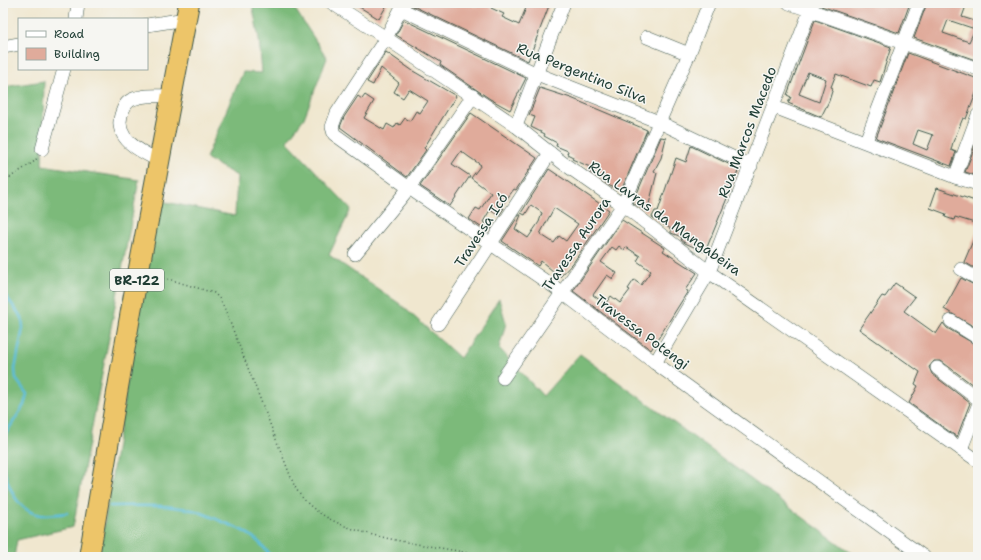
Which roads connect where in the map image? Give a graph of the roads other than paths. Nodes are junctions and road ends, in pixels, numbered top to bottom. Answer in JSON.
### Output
{"nodes":[{"id":1,"x":78,"y":3,"type":"edge"},
{"id":2,"x":332,"y":3,"type":"edge"},
{"id":3,"x":564,"y":3,"type":"edge"},
{"id":4,"x":709,"y":3,"type":"edge"},
{"id":5,"x":789,"y":3,"type":"edge"},
{"id":6,"x":919,"y":3,"type":"edge"},
{"id":7,"x":403,"y":6,"type":"edge"},
{"id":8,"x":811,"y":7,"type":"edge"},
{"id":9,"x":188,"y":11,"type":"edge"},
{"id":10,"x":76,"y":18,"type":"edge"},
{"id":11,"x":148,"y":24,"type":"edge"},
{"id":12,"x":647,"y":37,"type":"dead end"},
{"id":13,"x":386,"y":38,"type":"junction"},
{"id":14,"x":904,"y":42,"type":"junction"},
{"id":15,"x":18,"y":44,"type":"edge"},
{"id":16,"x":3,"y":46,"type":"edge"},
{"id":17,"x":689,"y":54,"type":"junction"},
{"id":18,"x":978,"y":69,"type":"edge"},
{"id":19,"x":64,"y":70,"type":"edge"},
{"id":20,"x":537,"y":74,"type":"junction"},
{"id":21,"x":172,"y":96,"type":"junction"},
{"id":22,"x":473,"y":96,"type":"junction"},
{"id":23,"x":774,"y":107,"type":"junction"},
{"id":24,"x":978,"y":115,"type":"edge"},
{"id":25,"x":659,"y":122,"type":"junction"},
{"id":26,"x":516,"y":126,"type":"junction"},
{"id":27,"x":866,"y":141,"type":"junction"},
{"id":28,"x":42,"y":149,"type":"road end"},
{"id":29,"x":550,"y":153,"type":"junction"},
{"id":30,"x":160,"y":161,"type":"junction"},
{"id":31,"x":751,"y":166,"type":"junction"},
{"id":32,"x":955,"y":177,"type":"junction"},
{"id":33,"x":978,"y":184,"type":"edge"},
{"id":34,"x":409,"y":188,"type":"junction"},
{"id":35,"x":623,"y":205,"type":"junction"},
{"id":36,"x":492,"y":243,"type":"junction"},
{"id":37,"x":355,"y":254,"type":"dead end"},
{"id":38,"x":961,"y":269,"type":"dead end"},
{"id":39,"x":709,"y":272,"type":"junction"},
{"id":40,"x":978,"y":279,"type":"edge"},
{"id":41,"x":563,"y":293,"type":"junction"},
{"id":42,"x":951,"y":321,"type":"dead end"},
{"id":43,"x":438,"y":324,"type":"dead end"},
{"id":44,"x":978,"y":338,"type":"edge"},
{"id":45,"x":656,"y":363,"type":"junction"},
{"id":46,"x":937,"y":368,"type":"dead end"},
{"id":47,"x":503,"y":378,"type":"dead end"},
{"id":48,"x":978,"y":400,"type":"edge"},
{"id":49,"x":978,"y":406,"type":"edge"},
{"id":50,"x":961,"y":449,"type":"junction"},
{"id":51,"x":978,"y":461,"type":"edge"},
{"id":52,"x":89,"y":557,"type":"edge"},
{"id":53,"x":924,"y":557,"type":"edge"}],
"edges":[{"from":1,"to":10,"type":"street"},
{"from":2,"to":13,"type":"street","name":"Rua Lavras da Mangabeira"},
{"from":3,"to":20,"type":"street"},
{"from":4,"to":17,"type":"street","name":"Travessa Aurora"},
{"from":5,"to":8,"type":"street"},
{"from":6,"to":14,"type":"street"},
{"from":7,"to":13,"type":"street"},
{"from":7,"to":20,"type":"street","name":"Rua Pergentino Silva"},
{"from":8,"to":14,"type":"street"},
{"from":8,"to":23,"type":"street","name":"Rua Marcos Macedo"},
{"from":9,"to":11,"type":"street"},
{"from":9,"to":21,"type":"highway","number":"BR-122"},
{"from":12,"to":17,"type":"street"},
{"from":13,"to":22,"type":"street","name":"Rua Lavras da Mangabeira"},
{"from":13,"to":34,"type":"street","name":"Travessa Potengi"},
{"from":14,"to":18,"type":"street"},
{"from":14,"to":27,"type":"street"},
{"from":15,"to":16,"type":"street"},
{"from":17,"to":25,"type":"street","name":"Travessa Aurora"},
{"from":19,"to":28,"type":"street"},
{"from":20,"to":25,"type":"street","name":"Rua Pergentino Silva"},
{"from":20,"to":26,"type":"street"},
{"from":21,"to":30,"type":"highway","number":"BR-122"},
{"from":21,"to":30,"type":"street"},
{"from":22,"to":26,"type":"street","name":"Rua Lavras da Mangabeira"},
{"from":22,"to":34,"type":"street"},
{"from":23,"to":27,"type":"street"},
{"from":23,"to":31,"type":"street","name":"Rua Marcos Macedo"},
{"from":24,"to":32,"type":"street"},
{"from":25,"to":31,"type":"street","name":"Rua Pergentino Silva"},
{"from":25,"to":35,"type":"street","name":"Travessa Aurora"},
{"from":26,"to":29,"type":"street","name":"Rua Lavras da Mangabeira"},
{"from":27,"to":32,"type":"street"},
{"from":29,"to":35,"type":"street","name":"Rua Lavras da Mangabeira"},
{"from":29,"to":36,"type":"street","name":"Travessa Icó"},
{"from":30,"to":52,"type":"highway","number":"BR-122"},
{"from":31,"to":39,"type":"street","name":"Rua Marcos Macedo"},
{"from":32,"to":33,"type":"street"},
{"from":34,"to":36,"type":"street","name":"Travessa Potengi"},
{"from":34,"to":37,"type":"street"},
{"from":35,"to":39,"type":"street","name":"Rua Lavras da Mangabeira"},
{"from":35,"to":41,"type":"street","name":"Travessa Aurora"},
{"from":36,"to":41,"type":"street","name":"Travessa Potengi"},
{"from":36,"to":43,"type":"street","name":"Travessa Icó"},
{"from":38,"to":40,"type":"street"},
{"from":39,"to":45,"type":"street","name":"Rua Marcos Macedo"},
{"from":39,"to":50,"type":"street","name":"Rua Lavras da Mangabeira"},
{"from":41,"to":45,"type":"street","name":"Travessa Potengi"},
{"from":41,"to":47,"type":"street","name":"Travessa Aurora"},
{"from":42,"to":44,"type":"street"},
{"from":45,"to":53,"type":"street","name":"Travessa Potengi"},
{"from":46,"to":48,"type":"street"},
{"from":49,"to":50,"type":"street"},
{"from":50,"to":51,"type":"street","name":"Rua Lavras da Mangabeira"}]}
